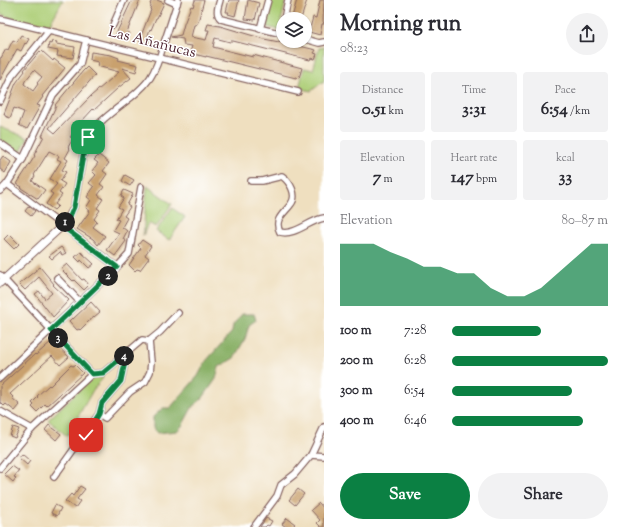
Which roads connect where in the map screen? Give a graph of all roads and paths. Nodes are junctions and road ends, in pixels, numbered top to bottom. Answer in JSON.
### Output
{"nodes":[{"id":1,"x":124,"y":0,"type":"edge"},
{"id":2,"x":168,"y":0,"type":"edge"},
{"id":3,"x":220,"y":0,"type":"edge"},
{"id":4,"x":268,"y":0,"type":"edge"},
{"id":5,"x":288,"y":0,"type":"edge"},
{"id":6,"x":178,"y":2,"type":"edge"},
{"id":7,"x":285,"y":12,"type":"edge"},
{"id":8,"x":0,"y":19,"type":"edge"},
{"id":9,"x":114,"y":24,"type":"dead end"},
{"id":10,"x":260,"y":29,"type":"junction"},
{"id":11,"x":49,"y":31,"type":"junction"},
{"id":12,"x":276,"y":33,"type":"edge"},
{"id":13,"x":86,"y":40,"type":"junction"},
{"id":14,"x":312,"y":42,"type":"edge"},
{"id":15,"x":324,"y":42,"type":"edge"},
{"id":16,"x":159,"y":58,"type":"junction"},
{"id":17,"x":298,"y":92,"type":"dead end"},
{"id":18,"x":0,"y":101,"type":"edge"},
{"id":19,"x":0,"y":143,"type":"edge"},
{"id":20,"x":23,"y":158,"type":"junction"},
{"id":21,"x":251,"y":181,"type":"dead end"},
{"id":22,"x":7,"y":184,"type":"junction"},
{"id":23,"x":141,"y":187,"type":"dead end"},
{"id":24,"x":0,"y":191,"type":"edge"},
{"id":25,"x":324,"y":218,"type":"edge"},
{"id":26,"x":62,"y":226,"type":"junction"},
{"id":27,"x":117,"y":267,"type":"junction"},
{"id":28,"x":57,"y":278,"type":"dead end"},
{"id":29,"x":1,"y":279,"type":"edge"},
{"id":30,"x":80,"y":302,"type":"junction"},
{"id":31,"x":178,"y":313,"type":"dead end"},
{"id":32,"x":51,"y":330,"type":"junction"},
{"id":33,"x":149,"y":341,"type":"junction"},
{"id":34,"x":127,"y":353,"type":"junction"},
{"id":35,"x":92,"y":374,"type":"junction"},
{"id":36,"x":0,"y":378,"type":"edge"},
{"id":37,"x":0,"y":410,"type":"edge"},
{"id":38,"x":99,"y":414,"type":"junction"},
{"id":39,"x":324,"y":427,"type":"edge"},
{"id":40,"x":32,"y":429,"type":"junction"},
{"id":41,"x":311,"y":455,"type":"junction"},
{"id":42,"x":324,"y":456,"type":"edge"},
{"id":43,"x":0,"y":468,"type":"edge"},
{"id":44,"x":54,"y":477,"type":"dead end"},
{"id":45,"x":254,"y":527,"type":"edge"}],
"edges":[{"from":1,"to":9,"type":"street"},
{"from":2,"to":6,"type":"street"},
{"from":3,"to":10,"type":"street"},
{"from":4,"to":10,"type":"street"},
{"from":5,"to":7,"type":"street"},
{"from":6,"to":16,"type":"street"},
{"from":8,"to":11,"type":"street","name":"Las Añañucas"},
{"from":10,"to":12,"type":"street"},
{"from":11,"to":13,"type":"street","name":"Las Añañucas"},
{"from":11,"to":18,"type":"street"},
{"from":13,"to":16,"type":"street","name":"Las Añañucas"},
{"from":13,"to":20,"type":"street"},
{"from":14,"to":15,"type":"street"},
{"from":16,"to":17,"type":"street","name":"Las Añañucas"},
{"from":16,"to":26,"type":"street"},
{"from":19,"to":20,"type":"street"},
{"from":20,"to":22,"type":"street"},
{"from":21,"to":25,"type":"street"},
{"from":22,"to":24,"type":"street"},
{"from":22,"to":26,"type":"street"},
{"from":23,"to":27,"type":"street"},
{"from":26,"to":27,"type":"street"},
{"from":26,"to":29,"type":"street"},
{"from":27,"to":30,"type":"street"},
{"from":28,"to":30,"type":"street"},
{"from":29,"to":32,"type":"street"},
{"from":30,"to":32,"type":"street"},
{"from":31,"to":33,"type":"street"},
{"from":32,"to":35,"type":"street"},
{"from":32,"to":36,"type":"street"},
{"from":33,"to":34,"type":"street"},
{"from":33,"to":38,"type":"street"},
{"from":34,"to":35,"type":"street"},
{"from":34,"to":38,"type":"street"},
{"from":35,"to":40,"type":"street"},
{"from":37,"to":40,"type":"street"},
{"from":38,"to":44,"type":"street"},
{"from":39,"to":41,"type":"street"},
{"from":40,"to":43,"type":"street"},
{"from":41,"to":42,"type":"street"},
{"from":41,"to":45,"type":"street"}]}
